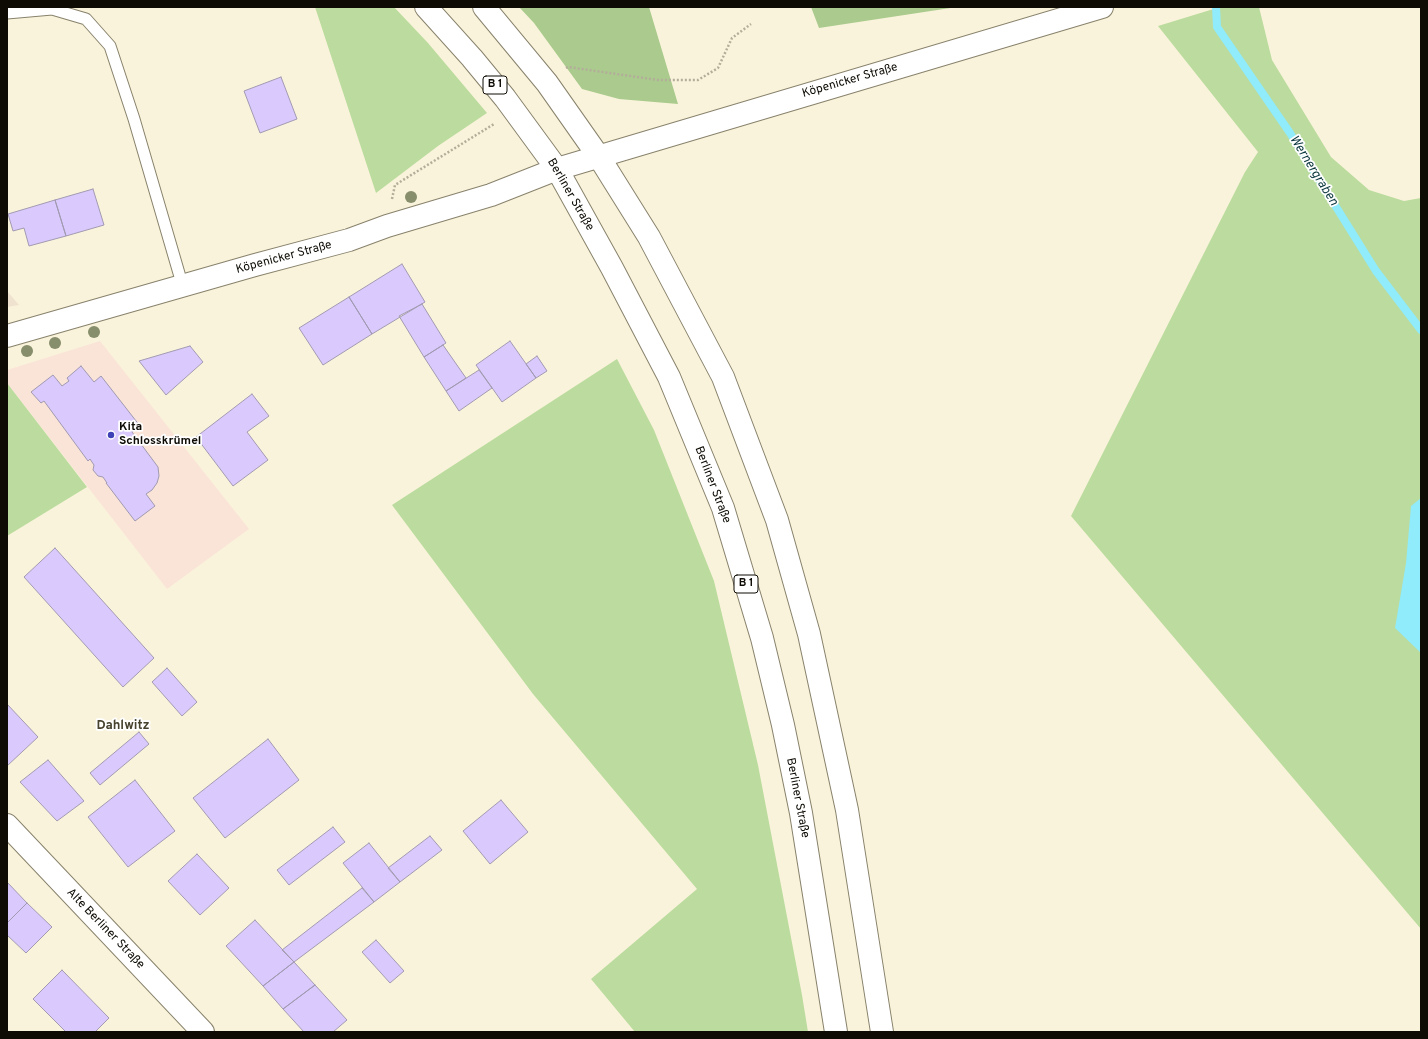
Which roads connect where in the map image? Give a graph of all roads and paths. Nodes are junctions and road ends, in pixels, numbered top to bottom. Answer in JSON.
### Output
{"nodes":[{"id":1,"x":426,"y":7,"type":"edge"},
{"id":2,"x":484,"y":7,"type":"edge"},
{"id":3,"x":1102,"y":7,"type":"edge"},
{"id":4,"x":7,"y":13,"type":"edge"},
{"id":5,"x":750,"y":24,"type":"dead end"},
{"id":6,"x":618,"y":74,"type":"dead end"},
{"id":7,"x":476,"y":135,"type":"dead end"},
{"id":8,"x":598,"y":157,"type":"junction"},
{"id":9,"x":557,"y":169,"type":"junction"},
{"id":10,"x":387,"y":226,"type":"junction"},
{"id":11,"x":183,"y":286,"type":"junction"},
{"id":12,"x":7,"y":336,"type":"edge"},
{"id":13,"x":7,"y":825,"type":"edge"},
{"id":14,"x":203,"y":1032,"type":"edge"},
{"id":15,"x":836,"y":1032,"type":"edge"},
{"id":16,"x":882,"y":1032,"type":"edge"}],
"edges":[{"from":1,"to":9,"type":"main road","name":"Berliner Straße","number":"B 1"},
{"from":2,"to":8,"type":"main road"},
{"from":3,"to":8,"type":"main road","name":"Köpenicker Straße"},
{"from":4,"to":11,"type":"lane"},
{"from":5,"to":6,"type":"path"},
{"from":7,"to":10,"type":"path"},
{"from":8,"to":9,"type":"main road","name":"Köpenicker Straße"},
{"from":8,"to":16,"type":"main road"},
{"from":9,"to":10,"type":"main road","name":"Köpenicker Straße"},
{"from":9,"to":15,"type":"main road","name":"Berliner Straße","number":"B 1"},
{"from":10,"to":11,"type":"main road","name":"Köpenicker Straße"},
{"from":11,"to":12,"type":"main road","name":"Köpenicker Straße"},
{"from":13,"to":14,"type":"main road","name":"Alte Berliner Straße"}]}
